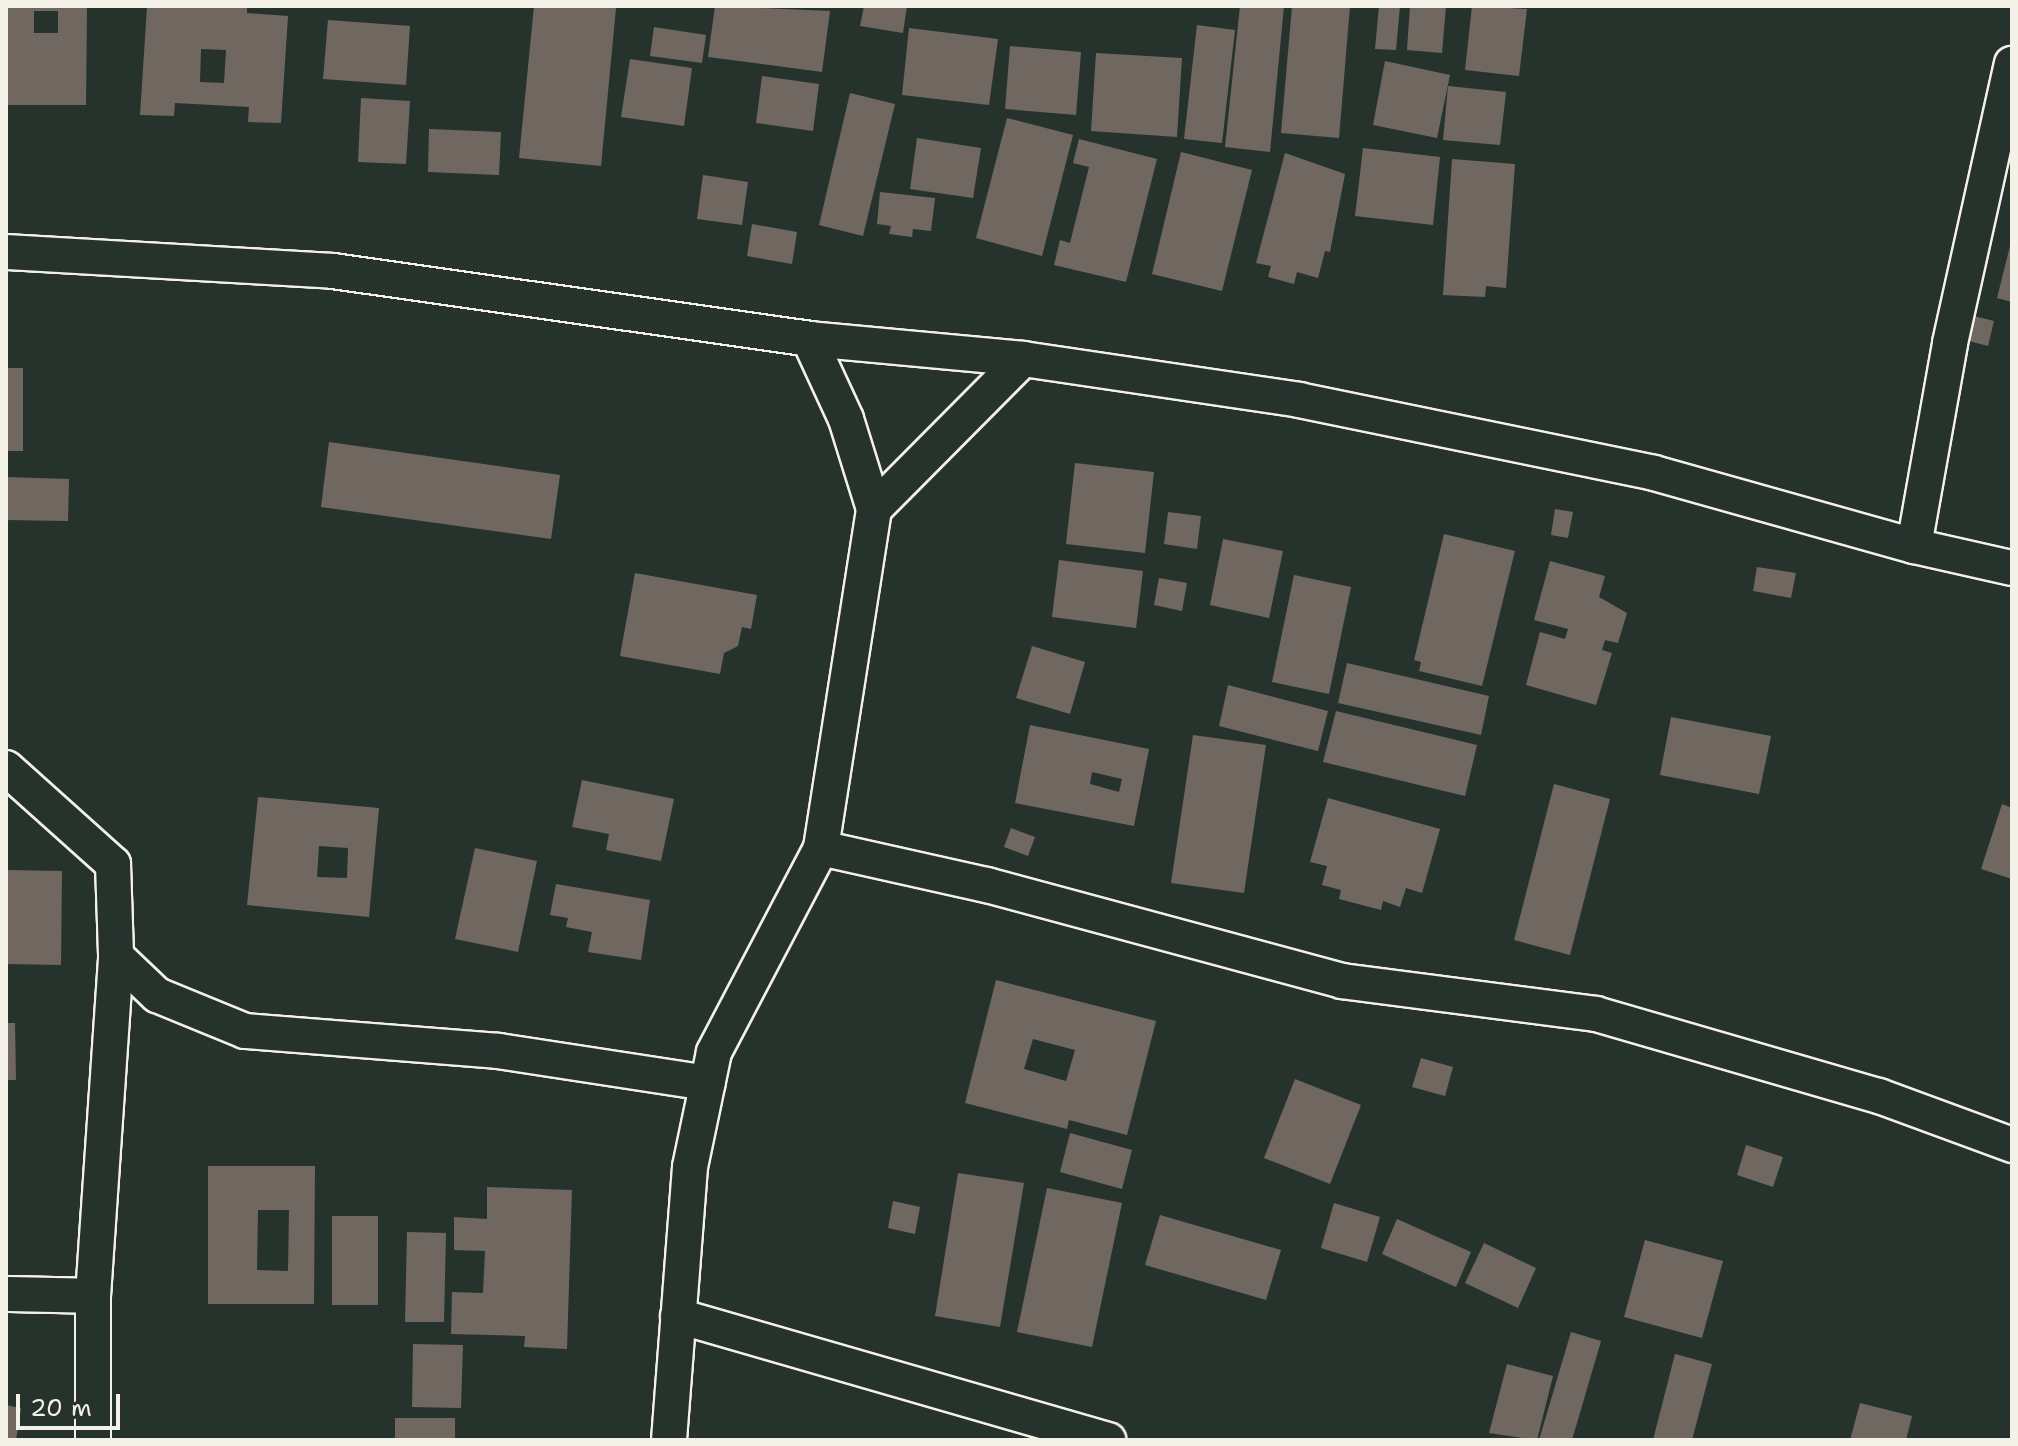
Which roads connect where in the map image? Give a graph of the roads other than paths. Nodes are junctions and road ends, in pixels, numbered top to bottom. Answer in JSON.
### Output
{"nodes":[{"id":1,"x":2010,"y":77,"type":"edge"},
{"id":2,"x":6,"y":252,"type":"edge"},
{"id":3,"x":809,"y":339,"type":"junction"},
{"id":4,"x":1023,"y":359,"type":"junction"},
{"id":5,"x":874,"y":509,"type":"junction"},
{"id":6,"x":1914,"y":546,"type":"junction"},
{"id":7,"x":2012,"y":568,"type":"edge"},
{"id":8,"x":6,"y":768,"type":"edge"},
{"id":9,"x":821,"y":848,"type":"junction"},
{"id":10,"x":116,"y":956,"type":"junction"},
{"id":11,"x":708,"y":1083,"type":"junction"},
{"id":12,"x":2012,"y":1145,"type":"edge"},
{"id":13,"x":6,"y":1294,"type":"edge"},
{"id":14,"x":93,"y":1296,"type":"junction"},
{"id":15,"x":678,"y":1316,"type":"junction"},
{"id":16,"x":93,"y":1440,"type":"edge"},
{"id":17,"x":669,"y":1440,"type":"edge"},
{"id":18,"x":1109,"y":1440,"type":"edge"}],
"edges":[{"from":1,"to":6,"type":"street"},
{"from":2,"to":3,"type":"street"},
{"from":3,"to":4,"type":"street"},
{"from":3,"to":5,"type":"street"},
{"from":4,"to":5,"type":"street"},
{"from":4,"to":6,"type":"street"},
{"from":5,"to":9,"type":"street"},
{"from":6,"to":7,"type":"street"},
{"from":8,"to":10,"type":"street"},
{"from":9,"to":11,"type":"street"},
{"from":9,"to":12,"type":"street"},
{"from":10,"to":11,"type":"street"},
{"from":10,"to":14,"type":"street"},
{"from":11,"to":15,"type":"street"},
{"from":13,"to":14,"type":"street"},
{"from":14,"to":16,"type":"street"},
{"from":15,"to":17,"type":"street"},
{"from":15,"to":18,"type":"street"}]}
